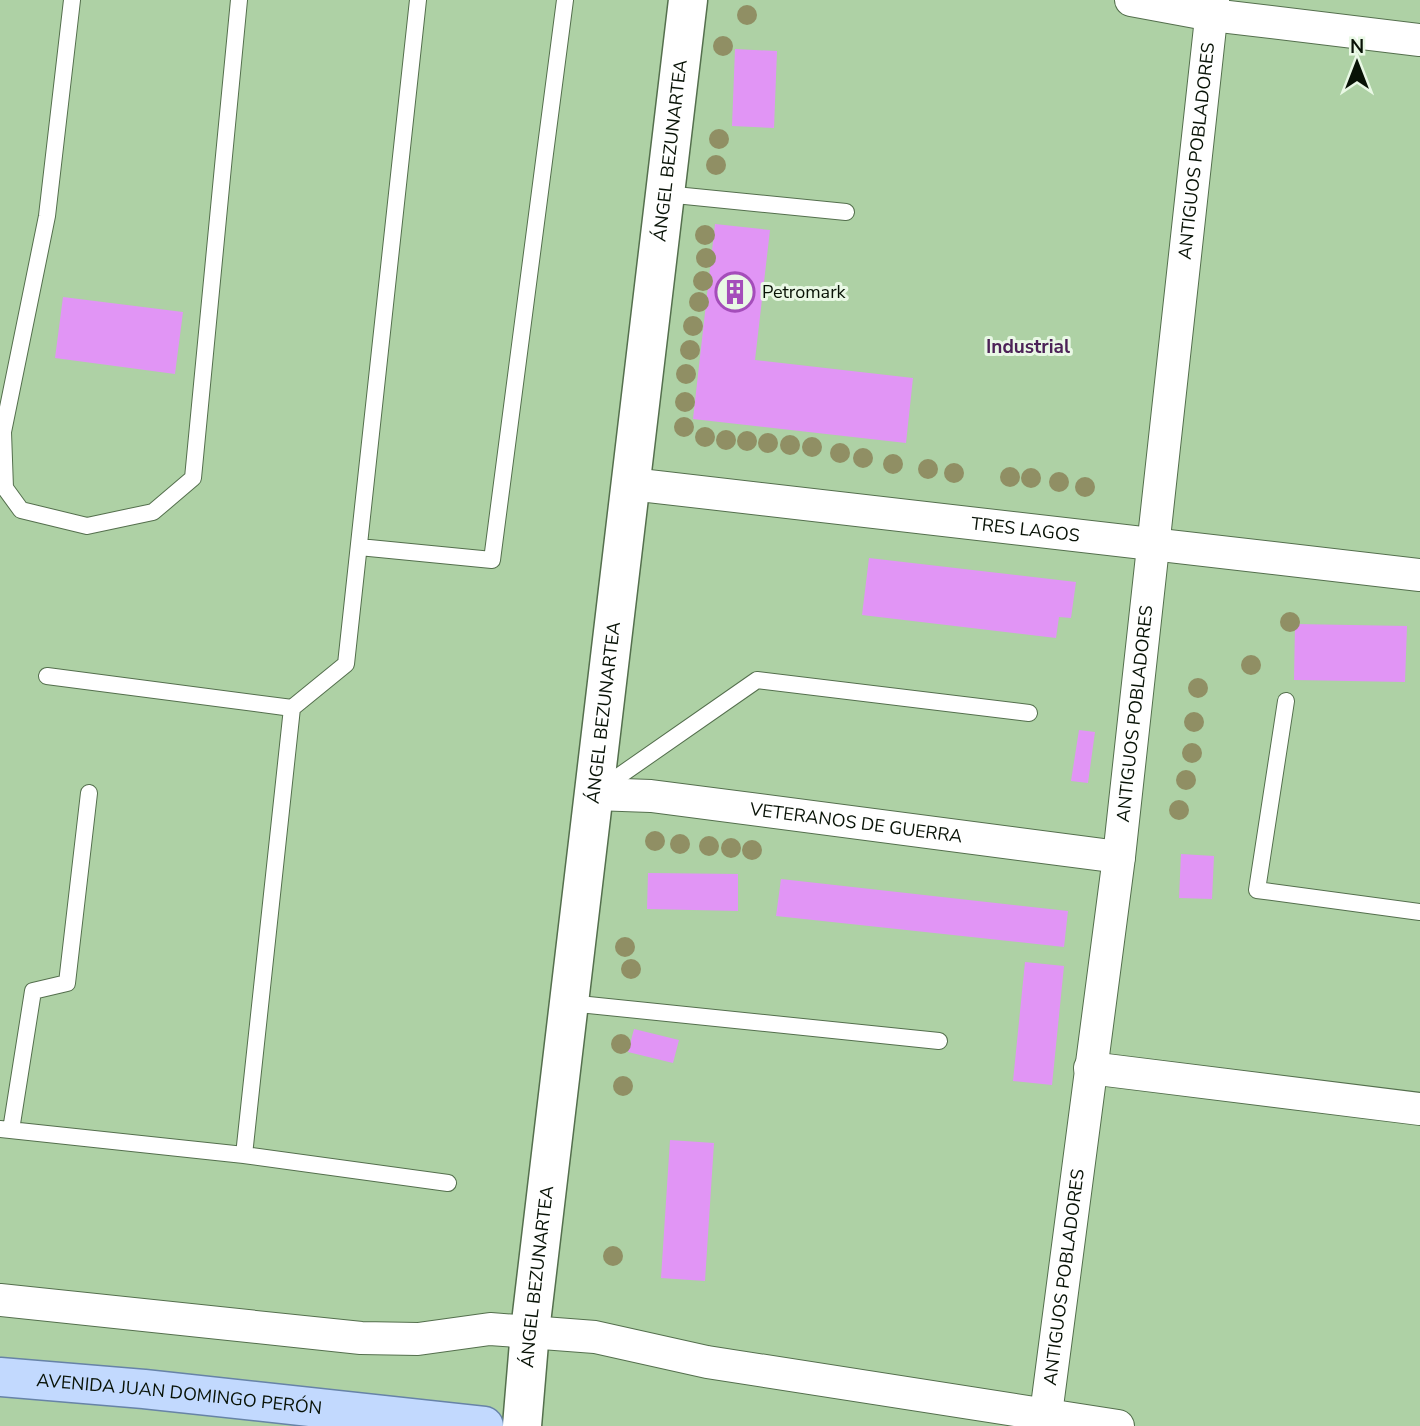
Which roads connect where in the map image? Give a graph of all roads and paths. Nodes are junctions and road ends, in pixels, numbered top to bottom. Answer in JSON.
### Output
{"nodes":[{"id":1,"x":72,"y":0,"type":"edge"},
{"id":2,"x":239,"y":0,"type":"edge"},
{"id":3,"x":418,"y":0,"type":"edge"},
{"id":4,"x":565,"y":0,"type":"edge"},
{"id":5,"x":688,"y":0,"type":"edge"},
{"id":6,"x":1130,"y":0,"type":"edge"},
{"id":7,"x":1212,"y":8,"type":"edge"},
{"id":8,"x":1420,"y":40,"type":"edge"},
{"id":9,"x":665,"y":194,"type":"junction"},
{"id":10,"x":846,"y":212,"type":"dead end"},
{"id":11,"x":631,"y":484,"type":"junction"},
{"id":12,"x":1153,"y":544,"type":"junction"},
{"id":13,"x":359,"y":547,"type":"junction"},
{"id":14,"x":1420,"y":575,"type":"edge"},
{"id":15,"x":47,"y":676,"type":"dead end"},
{"id":16,"x":1286,"y":701,"type":"dead end"},
{"id":17,"x":292,"y":708,"type":"junction"},
{"id":18,"x":1029,"y":713,"type":"dead end"},
{"id":19,"x":89,"y":793,"type":"dead end"},
{"id":20,"x":594,"y":793,"type":"junction"},
{"id":21,"x":1119,"y":857,"type":"junction"},
{"id":22,"x":1420,"y":912,"type":"edge"},
{"id":23,"x":569,"y":1003,"type":"junction"},
{"id":24,"x":939,"y":1041,"type":"dead end"},
{"id":25,"x":1090,"y":1068,"type":"junction"},
{"id":26,"x":1420,"y":1110,"type":"edge"},
{"id":27,"x":5,"y":1129,"type":"edge"},
{"id":28,"x":244,"y":1155,"type":"junction"},
{"id":29,"x":448,"y":1183,"type":"dead end"},
{"id":30,"x":0,"y":1300,"type":"edge"},
{"id":31,"x":530,"y":1331,"type":"junction"},
{"id":32,"x":0,"y":1377,"type":"edge"},
{"id":33,"x":1046,"y":1420,"type":"edge"},
{"id":34,"x":484,"y":1426,"type":"edge"},
{"id":35,"x":522,"y":1426,"type":"edge"},
{"id":36,"x":1118,"y":1426,"type":"edge"}],
"edges":[{"from":1,"to":2,"type":"lane"},
{"from":3,"to":13,"type":"lane"},
{"from":4,"to":13,"type":"lane"},
{"from":5,"to":9,"type":"street","name":"ÁNGEL BEZUNARTEA"},
{"from":6,"to":7,"type":"street"},
{"from":7,"to":8,"type":"street"},
{"from":7,"to":12,"type":"street","name":"ANTIGUOS POBLADORES"},
{"from":9,"to":10,"type":"lane"},
{"from":9,"to":11,"type":"street","name":"ÁNGEL BEZUNARTEA"},
{"from":11,"to":12,"type":"street","name":"TRES LAGOS"},
{"from":11,"to":20,"type":"street","name":"ÁNGEL BEZUNARTEA"},
{"from":12,"to":14,"type":"street","name":"TRES LAGOS"},
{"from":12,"to":21,"type":"street","name":"ANTIGUOS POBLADORES"},
{"from":13,"to":17,"type":"lane"},
{"from":15,"to":17,"type":"lane"},
{"from":16,"to":22,"type":"lane"},
{"from":17,"to":28,"type":"lane"},
{"from":18,"to":20,"type":"lane"},
{"from":19,"to":27,"type":"lane"},
{"from":20,"to":21,"type":"street","name":"VETERANOS DE GUERRA"},
{"from":20,"to":23,"type":"street","name":"ÁNGEL BEZUNARTEA"},
{"from":21,"to":25,"type":"street","name":"ANTIGUOS POBLADORES"},
{"from":23,"to":24,"type":"lane"},
{"from":23,"to":31,"type":"street","name":"ÁNGEL BEZUNARTEA"},
{"from":25,"to":26,"type":"street"},
{"from":25,"to":33,"type":"street","name":"ANTIGUOS POBLADORES"},
{"from":27,"to":28,"type":"lane"},
{"from":28,"to":29,"type":"lane"},
{"from":30,"to":31,"type":"street"},
{"from":31,"to":33,"type":"street"},
{"from":31,"to":35,"type":"street","name":"ÁNGEL BEZUNARTEA"},
{"from":32,"to":34,"type":"main road","name":"AVENIDA JUAN DOMINGO PERÓN"},
{"from":33,"to":36,"type":"street"}]}
